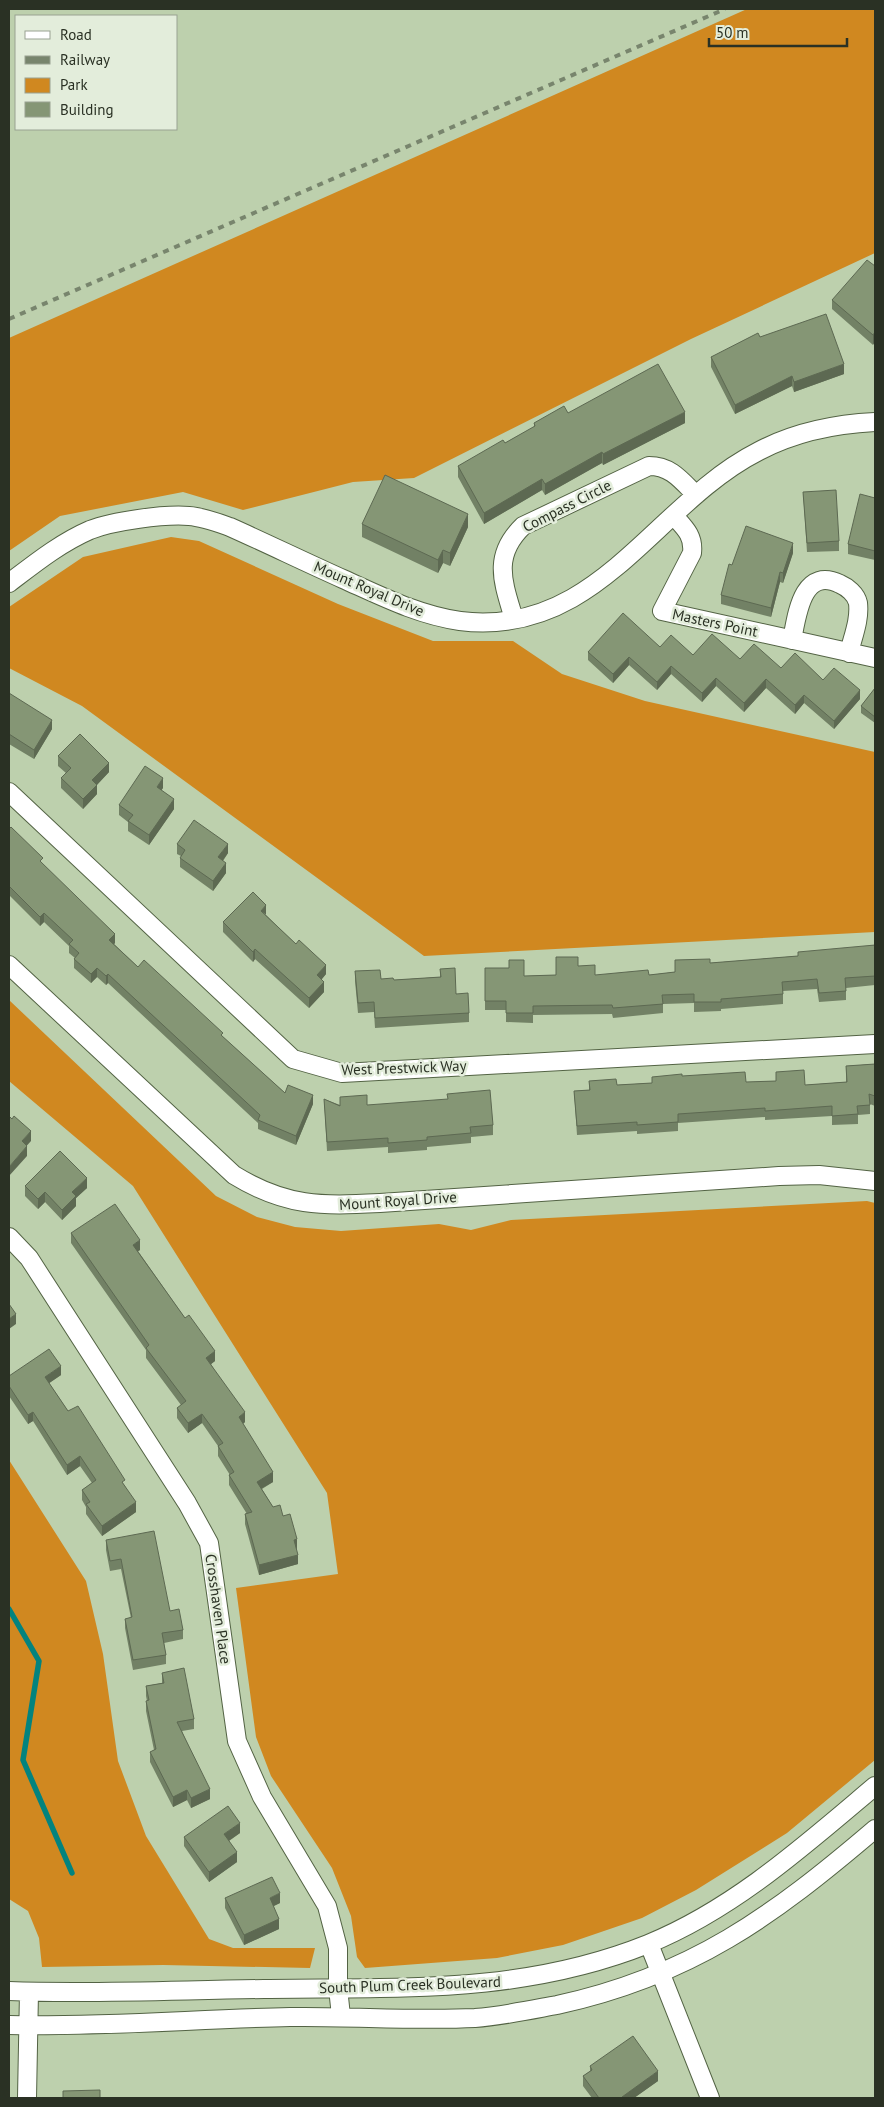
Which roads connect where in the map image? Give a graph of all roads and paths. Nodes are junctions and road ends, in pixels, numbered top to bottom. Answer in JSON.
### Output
{"nodes":[{"id":1,"x":875,"y":422,"type":"edge"},
{"id":2,"x":696,"y":495,"type":"junction"},
{"id":3,"x":674,"y":516,"type":"junction"},
{"id":4,"x":9,"y":583,"type":"edge"},
{"id":5,"x":514,"y":619,"type":"junction"},
{"id":6,"x":792,"y":640,"type":"junction"},
{"id":7,"x":849,"y":652,"type":"junction"},
{"id":8,"x":875,"y":658,"type":"edge"},
{"id":9,"x":9,"y":792,"type":"edge"},
{"id":10,"x":9,"y":965,"type":"edge"},
{"id":11,"x":875,"y":1044,"type":"edge"},
{"id":12,"x":875,"y":1181,"type":"edge"},
{"id":13,"x":9,"y":1237,"type":"edge"},
{"id":14,"x":875,"y":1786,"type":"edge"},
{"id":15,"x":875,"y":1828,"type":"edge"},
{"id":16,"x":649,"y":1944,"type":"junction"},
{"id":17,"x":662,"y":1974,"type":"junction"},
{"id":18,"x":338,"y":1988,"type":"junction"},
{"id":19,"x":9,"y":1991,"type":"edge"},
{"id":20,"x":29,"y":1992,"type":"junction"},
{"id":21,"x":341,"y":2016,"type":"junction"},
{"id":22,"x":9,"y":2025,"type":"edge"},
{"id":23,"x":27,"y":2025,"type":"junction"},
{"id":24,"x":27,"y":2098,"type":"edge"},
{"id":25,"x":710,"y":2098,"type":"edge"}],
"edges":[{"from":1,"to":2,"type":"street","name":"Mount Royal Drive"},
{"from":2,"to":3,"type":"street","name":"Mount Royal Drive"},
{"from":2,"to":5,"type":"street","name":"Compass Circle"},
{"from":3,"to":5,"type":"street","name":"Mount Royal Drive"},
{"from":3,"to":6,"type":"street","name":"Masters Point"},
{"from":4,"to":5,"type":"street","name":"Mount Royal Drive"},
{"from":6,"to":7,"type":"street","name":"Masters Point"},
{"from":6,"to":7,"type":"street"},
{"from":7,"to":8,"type":"street","name":"Masters Point"},
{"from":9,"to":11,"type":"street","name":"West Prestwick Way"},
{"from":10,"to":12,"type":"street","name":"Mount Royal Drive"},
{"from":13,"to":18,"type":"street","name":"Crosshaven Place"},
{"from":14,"to":16,"type":"street","name":"South Plum Creek Boulevard"},
{"from":15,"to":17,"type":"street","name":"South Plum Creek Boulevard"},
{"from":16,"to":17,"type":"street"},
{"from":16,"to":18,"type":"street","name":"South Plum Creek Boulevard"},
{"from":17,"to":21,"type":"street","name":"South Plum Creek Boulevard"},
{"from":17,"to":25,"type":"street"},
{"from":18,"to":20,"type":"street","name":"South Plum Creek Boulevard"},
{"from":18,"to":21,"type":"street","name":"Crosshaven Place"},
{"from":19,"to":20,"type":"street","name":"South Plum Creek Boulevard"},
{"from":20,"to":23,"type":"street"},
{"from":21,"to":23,"type":"street","name":"South Plum Creek Boulevard"},
{"from":22,"to":23,"type":"street","name":"South Plum Creek Boulevard"},
{"from":23,"to":24,"type":"street"}]}
